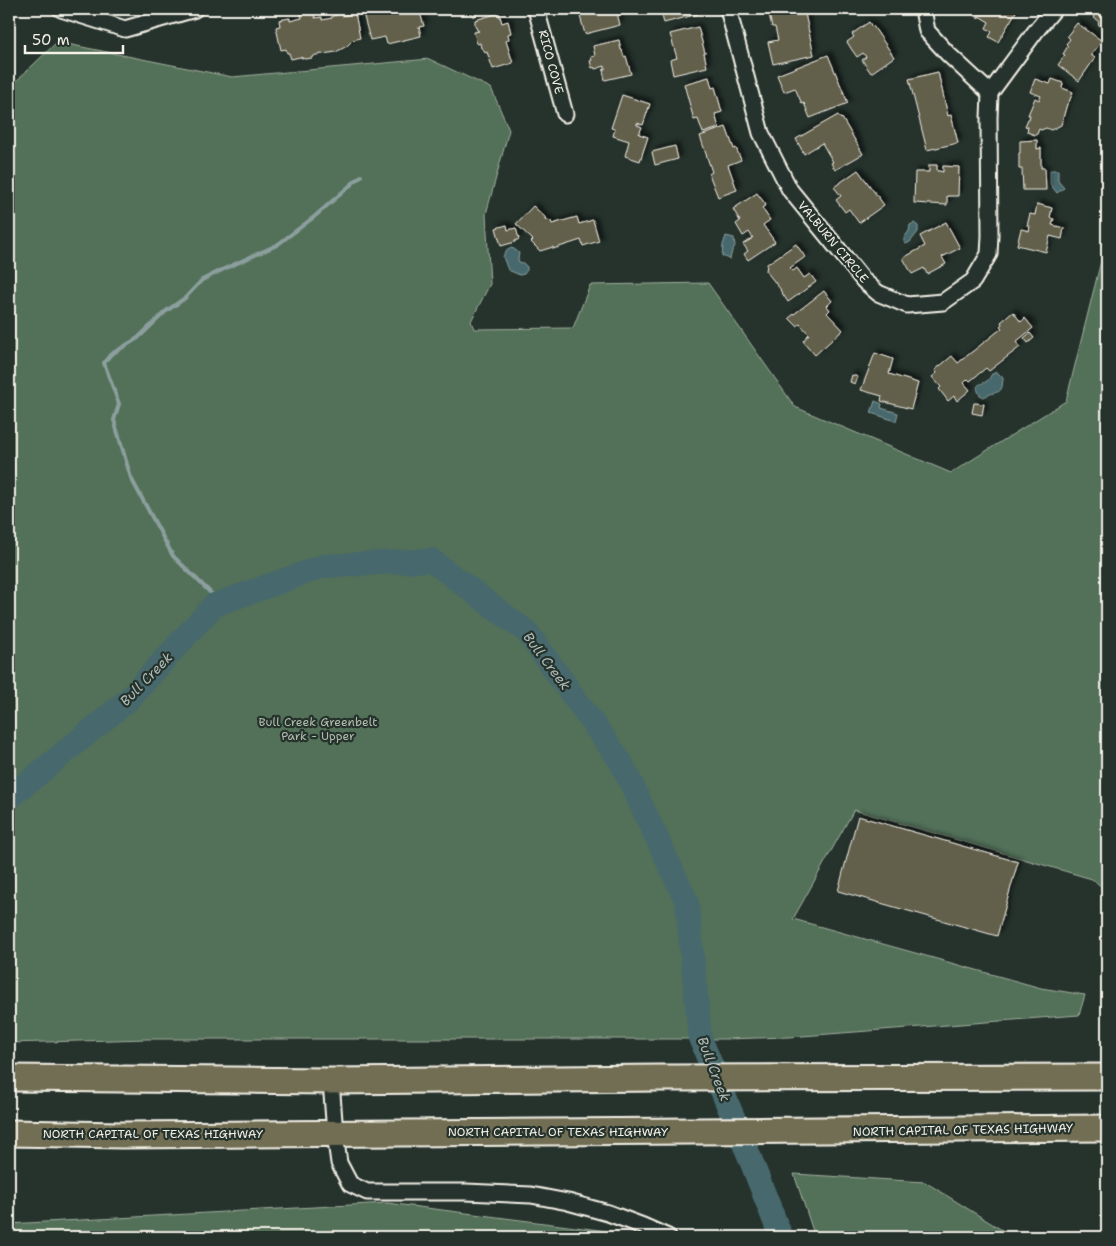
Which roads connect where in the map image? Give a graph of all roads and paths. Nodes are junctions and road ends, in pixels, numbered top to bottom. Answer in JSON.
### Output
{"nodes":[{"id":1,"x":61,"y":9,"type":"edge"},
{"id":2,"x":194,"y":9,"type":"edge"},
{"id":3,"x":536,"y":9,"type":"edge"},
{"id":4,"x":728,"y":9,"type":"edge"},
{"id":5,"x":923,"y":9,"type":"edge"},
{"id":6,"x":1054,"y":9,"type":"edge"},
{"id":7,"x":990,"y":92,"type":"junction"},
{"id":8,"x":565,"y":114,"type":"dead end"},
{"id":9,"x":1107,"y":1077,"type":"edge"},
{"id":10,"x":9,"y":1078,"type":"edge"},
{"id":11,"x":331,"y":1081,"type":"junction"},
{"id":12,"x":1107,"y":1128,"type":"edge"},
{"id":13,"x":9,"y":1133,"type":"edge"},
{"id":14,"x":335,"y":1134,"type":"junction"},
{"id":15,"x":668,"y":1237,"type":"edge"}],
"edges":[{"from":1,"to":2,"type":"street"},
{"from":3,"to":8,"type":"street","name":"RICO COVE"},
{"from":4,"to":7,"type":"street","name":"VALBURN CIRCLE"},
{"from":5,"to":7,"type":"street"},
{"from":6,"to":7,"type":"street"},
{"from":9,"to":11,"type":"highway"},
{"from":10,"to":11,"type":"highway"},
{"from":11,"to":14,"type":"street"},
{"from":12,"to":14,"type":"highway","name":"NORTH CAPITAL OF TEXAS HIGHWAY"},
{"from":13,"to":14,"type":"highway","name":"NORTH CAPITAL OF TEXAS HIGHWAY"},
{"from":14,"to":15,"type":"street"}]}
